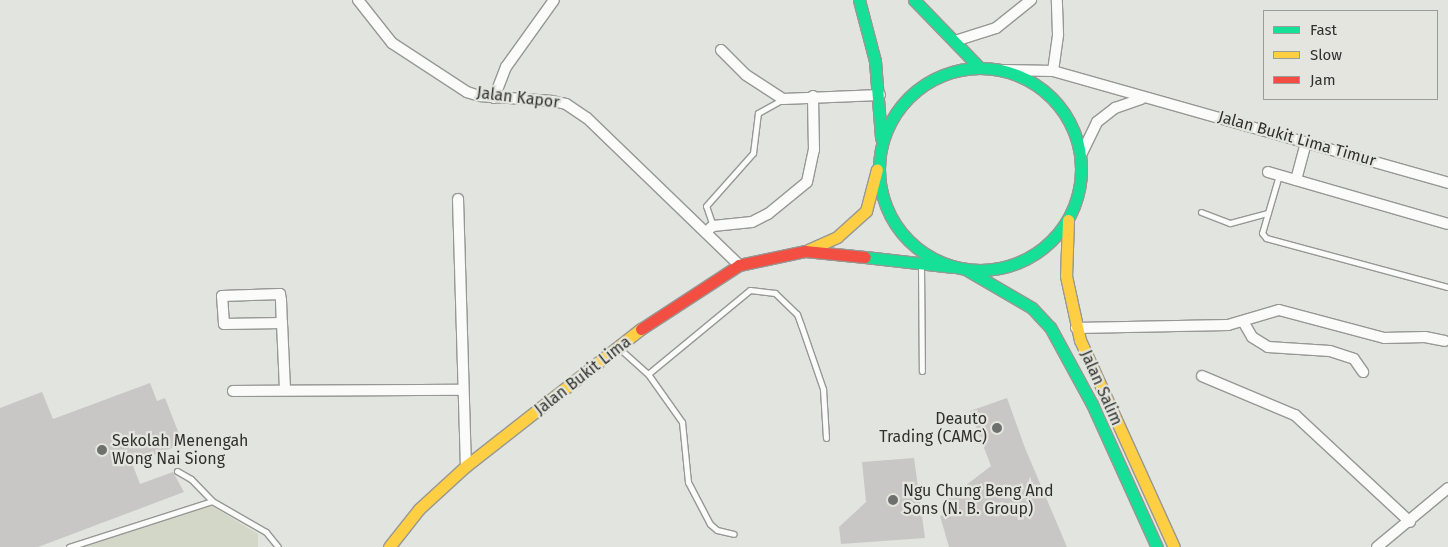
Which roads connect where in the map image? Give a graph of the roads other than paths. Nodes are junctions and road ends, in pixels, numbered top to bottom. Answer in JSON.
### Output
{"nodes":[{"id":1,"x":358,"y":0,"type":"edge"},
{"id":2,"x":554,"y":0,"type":"edge"},
{"id":3,"x":859,"y":0,"type":"edge"},
{"id":4,"x":914,"y":0,"type":"edge"},
{"id":5,"x":1031,"y":0,"type":"edge"},
{"id":6,"x":1056,"y":0,"type":"edge"},
{"id":7,"x":956,"y":41,"type":"junction"},
{"id":8,"x":720,"y":50,"type":"dead end"},
{"id":9,"x":978,"y":67,"type":"junction"},
{"id":10,"x":1004,"y":70,"type":"junction"},
{"id":11,"x":1053,"y":70,"type":"junction"},
{"id":12,"x":880,"y":94,"type":"junction"},
{"id":13,"x":813,"y":96,"type":"junction"},
{"id":14,"x":494,"y":98,"type":"junction"},
{"id":15,"x":783,"y":99,"type":"junction"},
{"id":16,"x":1144,"y":99,"type":"junction"},
{"id":17,"x":881,"y":142,"type":"junction"},
{"id":18,"x":1306,"y":142,"type":"junction"},
{"id":19,"x":1081,"y":155,"type":"junction"},
{"id":20,"x":877,"y":169,"type":"junction"},
{"id":21,"x":1268,"y":172,"type":"dead end"},
{"id":22,"x":1279,"y":175,"type":"junction"},
{"id":23,"x":1296,"y":180,"type":"junction"},
{"id":24,"x":1448,"y":183,"type":"edge"},
{"id":25,"x":458,"y":199,"type":"dead end"},
{"id":26,"x":1201,"y":212,"type":"dead end"},
{"id":27,"x":1268,"y":213,"type":"junction"},
{"id":28,"x":1069,"y":218,"type":"junction"},
{"id":29,"x":1448,"y":224,"type":"edge"},
{"id":30,"x":710,"y":229,"type":"junction"},
{"id":31,"x":805,"y":251,"type":"junction"},
{"id":32,"x":739,"y":265,"type":"junction"},
{"id":33,"x":920,"y":266,"type":"junction"},
{"id":34,"x":953,"y":267,"type":"junction"},
{"id":35,"x":966,"y":269,"type":"junction"},
{"id":36,"x":1448,"y":287,"type":"edge"},
{"id":37,"x":1244,"y":322,"type":"junction"},
{"id":38,"x":282,"y":323,"type":"junction"},
{"id":39,"x":1076,"y":328,"type":"junction"},
{"id":40,"x":1446,"y":341,"type":"dead end"},
{"id":41,"x":620,"y":349,"type":"junction"},
{"id":42,"x":922,"y":371,"type":"dead end"},
{"id":43,"x":1363,"y":372,"type":"dead end"},
{"id":44,"x":648,"y":374,"type":"junction"},
{"id":45,"x":1202,"y":376,"type":"dead end"},
{"id":46,"x":285,"y":390,"type":"junction"},
{"id":47,"x":461,"y":390,"type":"junction"},
{"id":48,"x":233,"y":391,"type":"dead end"},
{"id":49,"x":826,"y":438,"type":"dead end"},
{"id":50,"x":466,"y":466,"type":"junction"},
{"id":51,"x":177,"y":471,"type":"dead end"},
{"id":52,"x":1448,"y":488,"type":"edge"},
{"id":53,"x":212,"y":500,"type":"junction"},
{"id":54,"x":1410,"y":522,"type":"junction"},
{"id":55,"x":734,"y":534,"type":"dead end"},
{"id":56,"x":69,"y":547,"type":"edge"},
{"id":57,"x":278,"y":547,"type":"edge"},
{"id":58,"x":390,"y":547,"type":"edge"},
{"id":59,"x":1157,"y":547,"type":"edge"},
{"id":60,"x":1174,"y":547,"type":"edge"},
{"id":61,"x":1376,"y":547,"type":"edge"}],
"edges":[{"from":1,"to":14,"type":"street","name":"Jalan Kapor"},
{"from":2,"to":14,"type":"street"},
{"from":3,"to":12,"type":"main road"},
{"from":4,"to":7,"type":"main road"},
{"from":5,"to":7,"type":"street"},
{"from":6,"to":11,"type":"street"},
{"from":7,"to":9,"type":"main road"},
{"from":8,"to":15,"type":"street"},
{"from":9,"to":10,"type":"main road"},
{"from":9,"to":17,"type":"main road"},
{"from":10,"to":11,"type":"street","name":"Jalan Bukit Lima Timur"},
{"from":10,"to":19,"type":"main road"},
{"from":11,"to":16,"type":"street","name":"Jalan Bukit Lima Timur"},
{"from":12,"to":13,"type":"street"},
{"from":12,"to":17,"type":"main road"},
{"from":13,"to":15,"type":"street"},
{"from":13,"to":30,"type":"street"},
{"from":14,"to":30,"type":"street","name":"Jalan Kapor"},
{"from":15,"to":30,"type":"lane"},
{"from":16,"to":18,"type":"street","name":"Jalan Bukit Lima Timur"},
{"from":16,"to":19,"type":"street"},
{"from":17,"to":20,"type":"main road"},
{"from":18,"to":23,"type":"street"},
{"from":18,"to":24,"type":"street","name":"Jalan Bukit Lima Timur"},
{"from":19,"to":28,"type":"main road"},
{"from":20,"to":31,"type":"main road"},
{"from":20,"to":34,"type":"main road"},
{"from":21,"to":22,"type":"street"},
{"from":22,"to":23,"type":"street"},
{"from":22,"to":27,"type":"lane"},
{"from":23,"to":29,"type":"street"},
{"from":25,"to":47,"type":"street"},
{"from":26,"to":27,"type":"lane"},
{"from":27,"to":36,"type":"lane"},
{"from":28,"to":35,"type":"main road"},
{"from":28,"to":39,"type":"main road","name":"Jalan Salim"},
{"from":30,"to":32,"type":"street","name":"Jalan Kapor"},
{"from":31,"to":32,"type":"main road","name":"Jalan Bukit Lima"},
{"from":31,"to":33,"type":"main road"},
{"from":32,"to":41,"type":"main road","name":"Jalan Bukit Lima"},
{"from":33,"to":34,"type":"main road"},
{"from":33,"to":42,"type":"lane"},
{"from":34,"to":35,"type":"main road"},
{"from":35,"to":59,"type":"main road","name":"Jalan Salim"},
{"from":37,"to":39,"type":"street"},
{"from":37,"to":40,"type":"street"},
{"from":37,"to":43,"type":"street"},
{"from":38,"to":38,"type":"street"},
{"from":38,"to":46,"type":"street"},
{"from":39,"to":60,"type":"main road","name":"Jalan Salim"},
{"from":41,"to":44,"type":"lane"},
{"from":41,"to":50,"type":"main road","name":"Jalan Bukit Lima"},
{"from":44,"to":49,"type":"lane"},
{"from":44,"to":55,"type":"lane"},
{"from":45,"to":54,"type":"street"},
{"from":46,"to":47,"type":"street"},
{"from":46,"to":48,"type":"street"},
{"from":47,"to":50,"type":"street"},
{"from":50,"to":58,"type":"main road","name":"Jalan Bukit Lima"},
{"from":51,"to":53,"type":"lane"},
{"from":52,"to":54,"type":"street"},
{"from":53,"to":56,"type":"lane"},
{"from":53,"to":57,"type":"lane"},
{"from":54,"to":61,"type":"street"}]}
